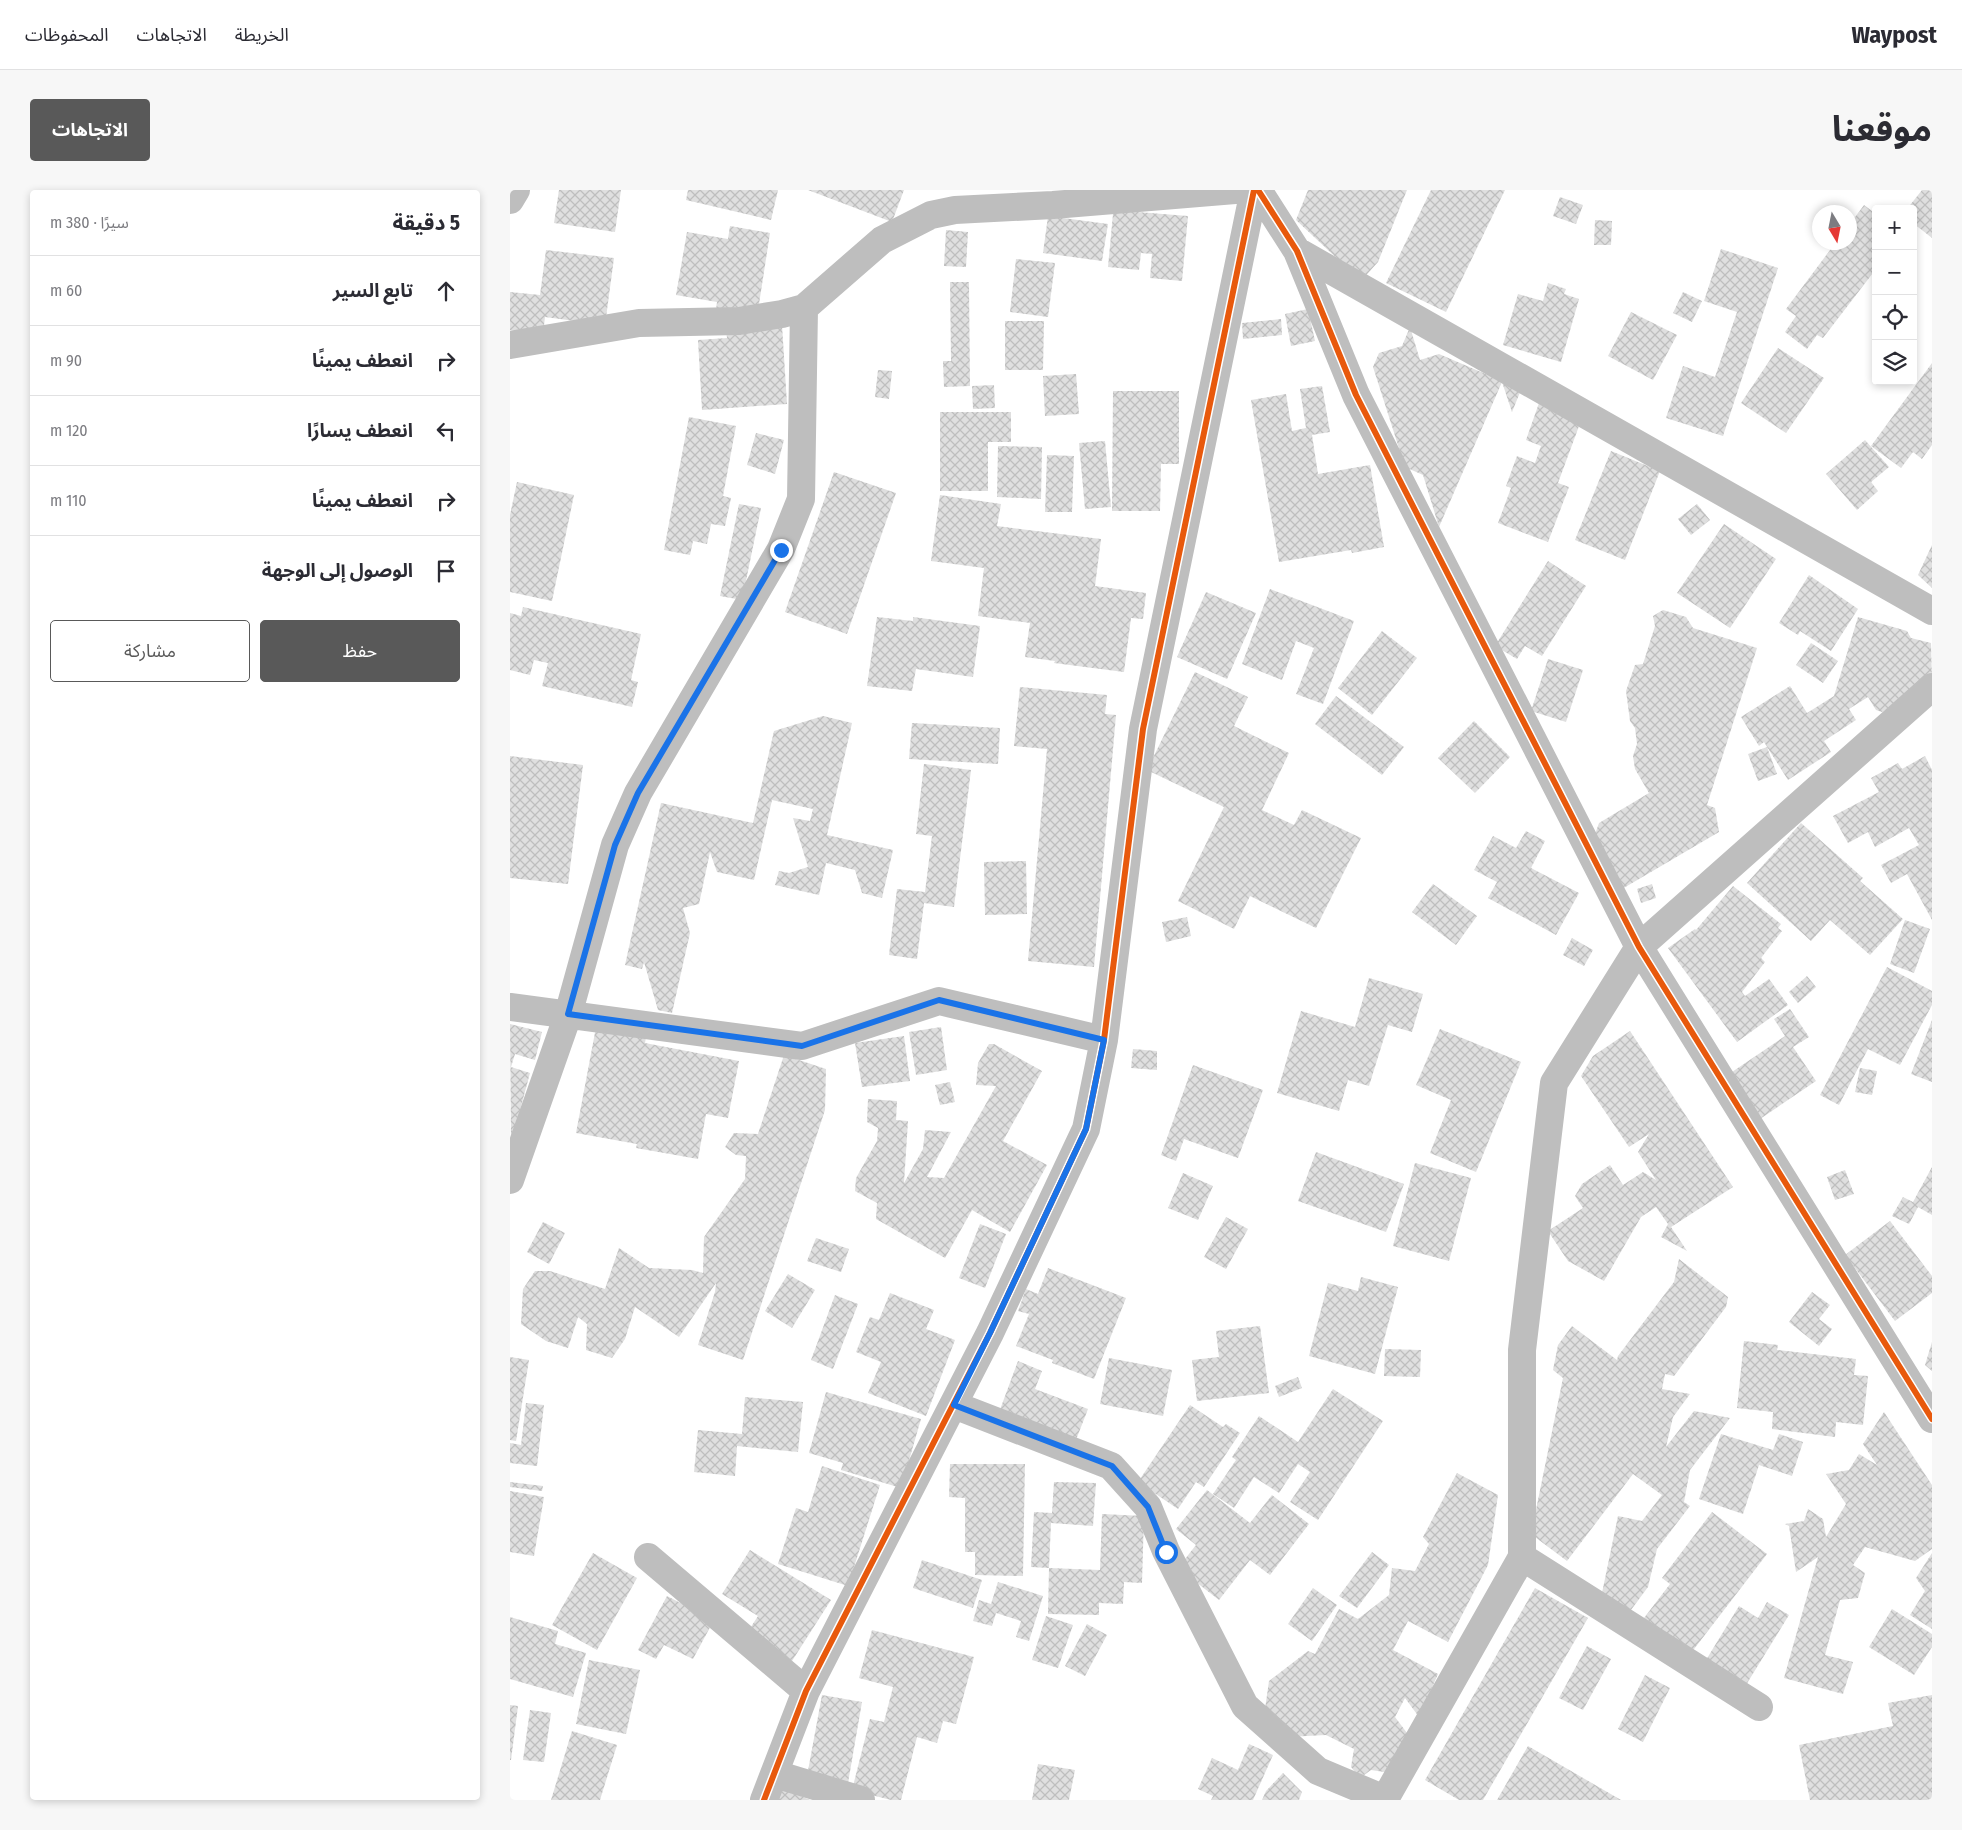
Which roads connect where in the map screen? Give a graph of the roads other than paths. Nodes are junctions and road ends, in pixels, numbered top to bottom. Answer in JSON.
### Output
{"nodes":[{"id":1,"x":516,"y":190,"type":"edge"},
{"id":2,"x":1235,"y":190,"type":"edge"},
{"id":3,"x":1256,"y":190,"type":"edge"},
{"id":4,"x":510,"y":200,"type":"edge"},
{"id":5,"x":1298,"y":251,"type":"junction"},
{"id":6,"x":804,"y":308,"type":"junction"},
{"id":7,"x":510,"y":345,"type":"edge"},
{"id":8,"x":1932,"y":611,"type":"edge"},
{"id":9,"x":1932,"y":687,"type":"edge"},
{"id":10,"x":1639,"y":947,"type":"junction"},
{"id":11,"x":510,"y":1007,"type":"edge"},
{"id":12,"x":568,"y":1014,"type":"junction"},
{"id":13,"x":1104,"y":1040,"type":"junction"},
{"id":14,"x":510,"y":1180,"type":"edge"},
{"id":15,"x":954,"y":1405,"type":"junction"},
{"id":16,"x":1932,"y":1419,"type":"edge"},
{"id":17,"x":648,"y":1557,"type":"dead end"},
{"id":18,"x":1522,"y":1557,"type":"junction"},
{"id":19,"x":806,"y":1691,"type":"junction"},
{"id":20,"x":1759,"y":1707,"type":"dead end"},
{"id":21,"x":775,"y":1774,"type":"junction"},
{"id":22,"x":764,"y":1800,"type":"edge"},
{"id":23,"x":861,"y":1800,"type":"edge"},
{"id":24,"x":1385,"y":1800,"type":"edge"}],
"edges":[{"from":1,"to":4,"type":"street"},
{"from":2,"to":6,"type":"street"},
{"from":3,"to":5,"type":"street"},
{"from":3,"to":13,"type":"street"},
{"from":5,"to":8,"type":"street"},
{"from":5,"to":10,"type":"street"},
{"from":6,"to":7,"type":"street"},
{"from":6,"to":12,"type":"street"},
{"from":9,"to":10,"type":"street"},
{"from":10,"to":16,"type":"street"},
{"from":10,"to":18,"type":"street"},
{"from":11,"to":12,"type":"street"},
{"from":12,"to":13,"type":"street"},
{"from":12,"to":14,"type":"street"},
{"from":13,"to":15,"type":"street"},
{"from":15,"to":19,"type":"street"},
{"from":15,"to":24,"type":"street"},
{"from":17,"to":19,"type":"street"},
{"from":18,"to":20,"type":"street"},
{"from":18,"to":24,"type":"street"},
{"from":19,"to":21,"type":"street"},
{"from":21,"to":22,"type":"street"},
{"from":21,"to":23,"type":"street"}]}
